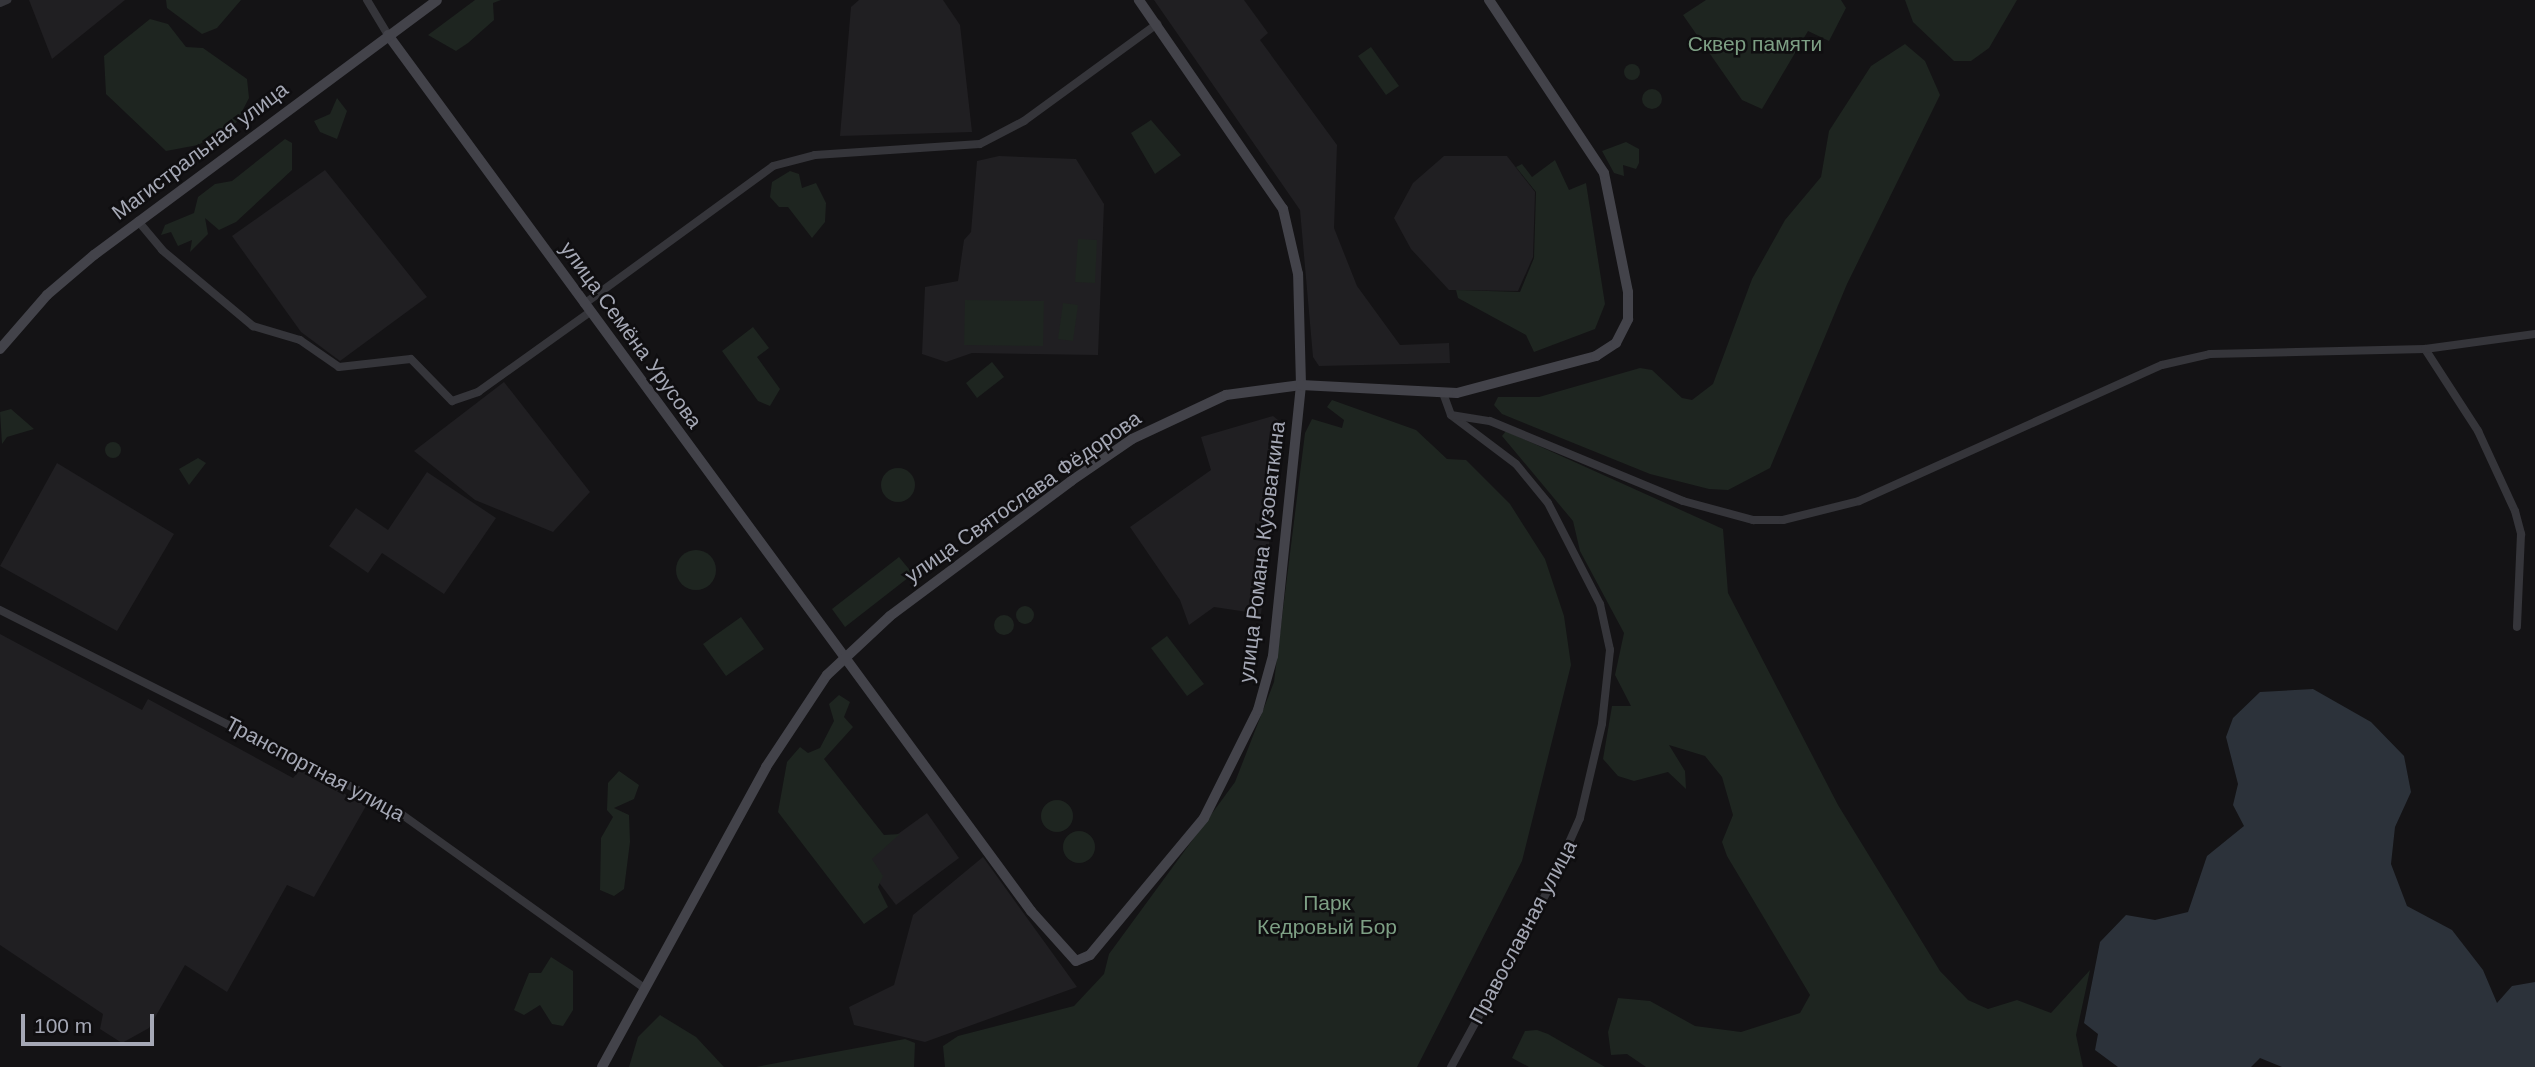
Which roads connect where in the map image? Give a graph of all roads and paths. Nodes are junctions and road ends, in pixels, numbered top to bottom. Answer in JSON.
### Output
{"nodes":[{"id":1,"x":8,"y":0,"type":"edge"},
{"id":2,"x":366,"y":0,"type":"edge"},
{"id":3,"x":437,"y":0,"type":"edge"},
{"id":4,"x":1139,"y":0,"type":"edge"},
{"id":5,"x":1489,"y":0,"type":"edge"},
{"id":6,"x":0,"y":3,"type":"edge"},
{"id":7,"x":1157,"y":24,"type":"junction"},
{"id":8,"x":388,"y":35,"type":"junction"},
{"id":9,"x":138,"y":221,"type":"junction"},
{"id":10,"x":587,"y":308,"type":"junction"},
{"id":11,"x":2535,"y":334,"type":"edge"},
{"id":12,"x":0,"y":349,"type":"edge"},
{"id":13,"x":2426,"y":349,"type":"junction"},
{"id":14,"x":1301,"y":385,"type":"junction"},
{"id":15,"x":1443,"y":393,"type":"junction"},
{"id":16,"x":1451,"y":415,"type":"junction"},
{"id":17,"x":0,"y":610,"type":"edge"},
{"id":18,"x":2517,"y":627,"type":"dead end"},
{"id":19,"x":844,"y":657,"type":"junction"},
{"id":20,"x":643,"y":987,"type":"junction"},
{"id":21,"x":602,"y":1067,"type":"edge"},
{"id":22,"x":1451,"y":1067,"type":"edge"}],
"edges":[{"from":1,"to":6,"type":"street"},
{"from":2,"to":8,"type":"street"},
{"from":3,"to":8,"type":"street","name":"Магистральная улица"},
{"from":4,"to":7,"type":"street","name":"улица Романа Кузоваткина"},
{"from":5,"to":15,"type":"street","name":"улица Святослава Фёдорова"},
{"from":7,"to":10,"type":"street"},
{"from":7,"to":14,"type":"street","name":"улица Романа Кузоваткина"},
{"from":8,"to":9,"type":"street","name":"Магистральная улица"},
{"from":8,"to":10,"type":"street","name":"улица Семёна Урусова"},
{"from":9,"to":10,"type":"street"},
{"from":9,"to":12,"type":"street","name":"Магистральная улица"},
{"from":10,"to":19,"type":"street","name":"улица Семёна Урусова"},
{"from":11,"to":13,"type":"street"},
{"from":13,"to":16,"type":"street"},
{"from":13,"to":18,"type":"street"},
{"from":14,"to":15,"type":"street","name":"улица Святослава Фёдорова"},
{"from":14,"to":19,"type":"street","name":"улица Святослава Фёдорова"},
{"from":14,"to":19,"type":"street","name":"улица Романа Кузоваткина"},
{"from":15,"to":16,"type":"street"},
{"from":16,"to":22,"type":"street","name":"Православная улица"},
{"from":17,"to":20,"type":"street","name":"Транспортная улица"},
{"from":19,"to":20,"type":"street","name":"улица Святослава Фёдорова"},
{"from":20,"to":21,"type":"street","name":"улица Святослава Фёдорова"}]}
